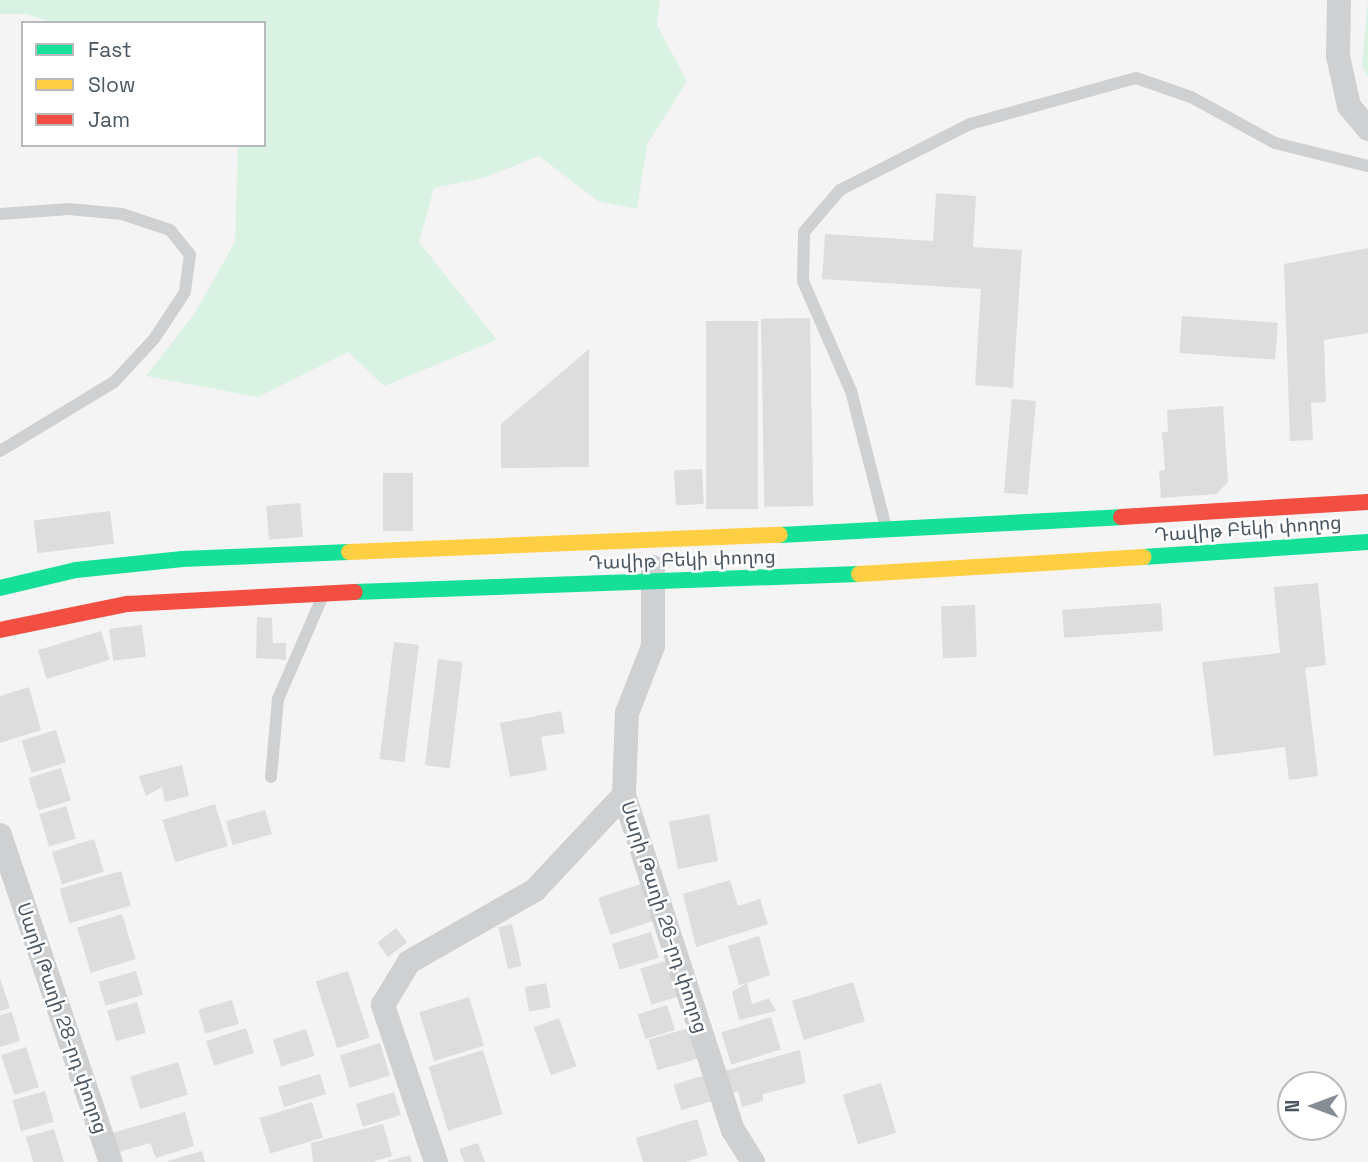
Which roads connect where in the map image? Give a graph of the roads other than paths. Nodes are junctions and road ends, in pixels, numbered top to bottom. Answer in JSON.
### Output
{"nodes":[{"id":1,"x":1339,"y":0,"type":"edge"},
{"id":2,"x":1368,"y":129,"type":"edge"},
{"id":3,"x":1368,"y":166,"type":"edge"},
{"id":4,"x":0,"y":214,"type":"edge"},
{"id":5,"x":0,"y":451,"type":"edge"},
{"id":6,"x":1368,"y":502,"type":"edge"},
{"id":7,"x":887,"y":531,"type":"junction"},
{"id":8,"x":650,"y":542,"type":"junction"},
{"id":9,"x":1368,"y":542,"type":"edge"},
{"id":10,"x":655,"y":583,"type":"junction"},
{"id":11,"x":0,"y":588,"type":"edge"},
{"id":12,"x":324,"y":593,"type":"junction"},
{"id":13,"x":0,"y":630,"type":"edge"},
{"id":14,"x":271,"y":777,"type":"dead end"},
{"id":15,"x":624,"y":795,"type":"junction"},
{"id":16,"x":0,"y":835,"type":"edge"},
{"id":17,"x":111,"y":1162,"type":"edge"},
{"id":18,"x":436,"y":1162,"type":"edge"},
{"id":19,"x":753,"y":1162,"type":"edge"}],
"edges":[{"from":1,"to":2,"type":"street"},
{"from":3,"to":7,"type":"lane"},
{"from":4,"to":5,"type":"lane"},
{"from":6,"to":7,"type":"main road","name":"Դավիթ Բեկի փողոց"},
{"from":7,"to":8,"type":"main road","name":"Դավիթ Բեկի փողոց"},
{"from":8,"to":10,"type":"street","name":"Սարի Թաղի 26-րդ փողոց"},
{"from":8,"to":11,"type":"main road","name":"Դավիթ Բեկի փողոց"},
{"from":9,"to":10,"type":"main road","name":"Դավիթ Բեկի փողոց"},
{"from":10,"to":12,"type":"main road","name":"Դավիթ Բեկի փողոց"},
{"from":10,"to":15,"type":"street","name":"Սարի Թաղի 26-րդ փողոց"},
{"from":12,"to":13,"type":"main road","name":"Դավիթ Բեկի փողոց"},
{"from":12,"to":14,"type":"lane"},
{"from":15,"to":18,"type":"street"},
{"from":15,"to":19,"type":"street","name":"Սարի Թաղի 26-րդ փողոց"},
{"from":16,"to":17,"type":"street","name":"Սարի Թաղի 28-րդ փողոց"}]}
